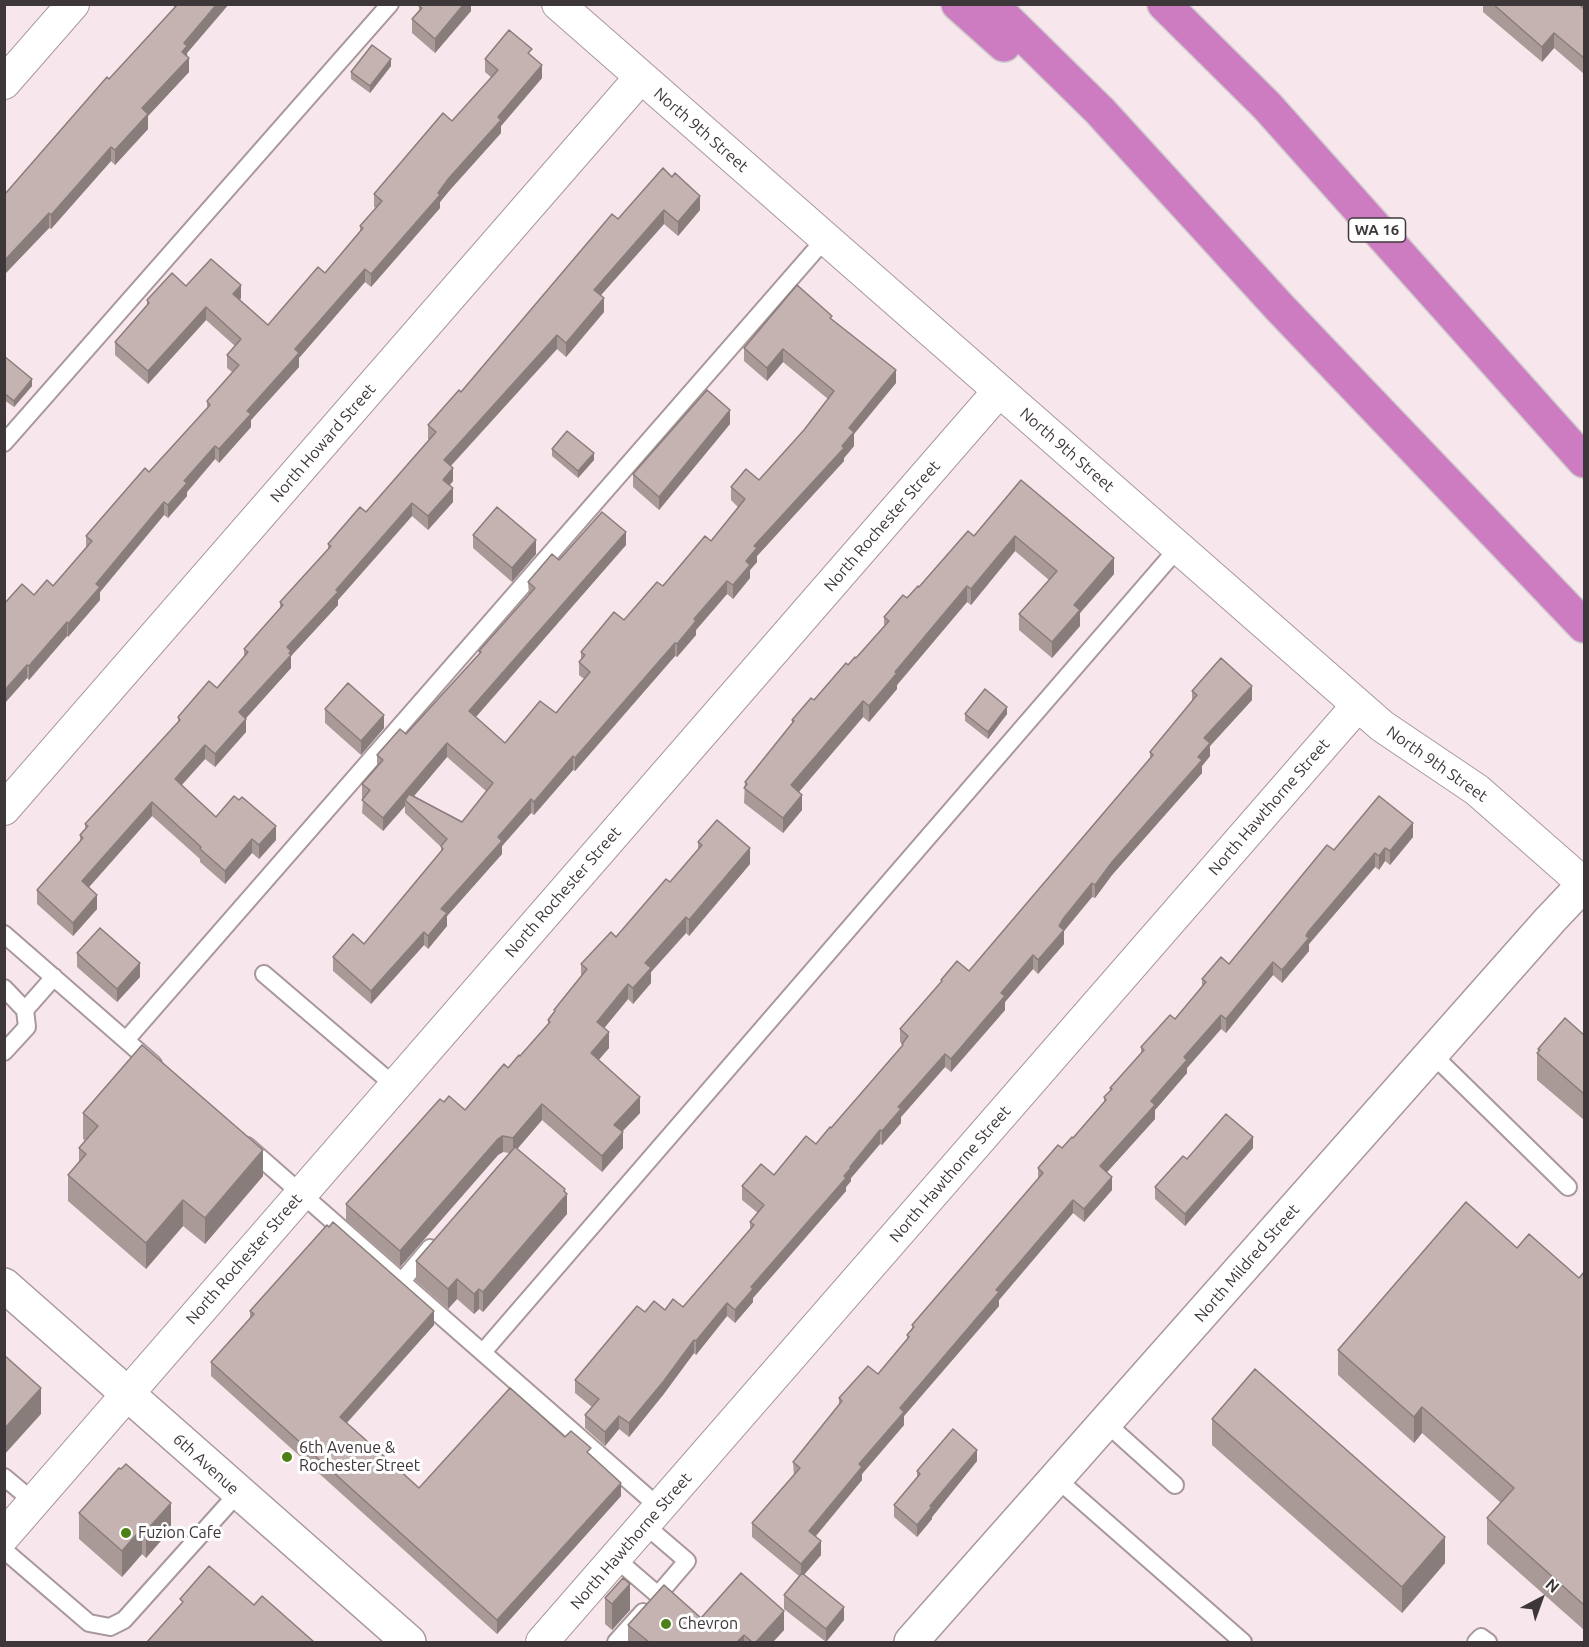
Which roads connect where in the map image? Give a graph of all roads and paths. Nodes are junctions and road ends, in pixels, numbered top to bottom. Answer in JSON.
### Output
{"nodes":[{"id":1,"x":73,"y":4,"type":"edge"},
{"id":2,"x":390,"y":4,"type":"edge"},
{"id":3,"x":558,"y":4,"type":"edge"},
{"id":4,"x":958,"y":4,"type":"edge"},
{"id":5,"x":991,"y":4,"type":"edge"},
{"id":6,"x":1164,"y":4,"type":"edge"},
{"id":7,"x":641,"y":77,"type":"junction"},
{"id":8,"x":4,"y":83,"type":"edge"},
{"id":9,"x":825,"y":239,"type":"junction"},
{"id":10,"x":1281,"y":309,"type":"junction"},
{"id":11,"x":999,"y":391,"type":"junction"},
{"id":12,"x":4,"y":443,"type":"edge"},
{"id":13,"x":1584,"y":461,"type":"edge"},
{"id":14,"x":1178,"y":548,"type":"junction"},
{"id":15,"x":1584,"y":626,"type":"edge"},
{"id":16,"x":1358,"y":705,"type":"junction"},
{"id":17,"x":4,"y":809,"type":"edge"},
{"id":18,"x":1584,"y":884,"type":"edge"},
{"id":19,"x":4,"y":934,"type":"edge"},
{"id":20,"x":264,"y":975,"type":"dead end"},
{"id":21,"x":54,"y":977,"type":"junction"},
{"id":22,"x":4,"y":988,"type":"edge"},
{"id":23,"x":25,"y":1010,"type":"junction"},
{"id":24,"x":126,"y":1040,"type":"junction"},
{"id":25,"x":4,"y":1052,"type":"edge"},
{"id":26,"x":1432,"y":1054,"type":"junction"},
{"id":27,"x":165,"y":1074,"type":"edge"},
{"id":28,"x":395,"y":1086,"type":"junction"},
{"id":29,"x":237,"y":1138,"type":"edge"},
{"id":30,"x":1568,"y":1187,"type":"dead end"},
{"id":31,"x":302,"y":1194,"type":"junction"},
{"id":32,"x":439,"y":1239,"type":"edge"},
{"id":33,"x":402,"y":1281,"type":"junction"},
{"id":34,"x":4,"y":1285,"type":"edge"},
{"id":35,"x":483,"y":1352,"type":"junction"},
{"id":36,"x":128,"y":1394,"type":"junction"},
{"id":37,"x":1106,"y":1423,"type":"junction"},
{"id":38,"x":4,"y":1477,"type":"edge"},
{"id":39,"x":1057,"y":1479,"type":"junction"},
{"id":40,"x":1174,"y":1485,"type":"dead end"},
{"id":41,"x":239,"y":1492,"type":"junction"},
{"id":42,"x":34,"y":1502,"type":"junction"},
{"id":43,"x":652,"y":1516,"type":"junction"},
{"id":44,"x":4,"y":1536,"type":"edge"},
{"id":45,"x":4,"y":1550,"type":"edge"},
{"id":46,"x":615,"y":1558,"type":"junction"},
{"id":47,"x":658,"y":1595,"type":"junction"},
{"id":48,"x":553,"y":1636,"type":"edge"},
{"id":49,"x":409,"y":1642,"type":"edge"},
{"id":50,"x":616,"y":1642,"type":"edge"},
{"id":51,"x":911,"y":1642,"type":"edge"},
{"id":52,"x":1243,"y":1642,"type":"edge"},
{"id":53,"x":1476,"y":1642,"type":"edge"},
{"id":54,"x":1488,"y":1642,"type":"edge"}],
"edges":[{"from":1,"to":8,"type":"street"},
{"from":2,"to":12,"type":"lane"},
{"from":3,"to":7,"type":"street","name":"North 9th Street"},
{"from":4,"to":10,"type":"highway"},
{"from":5,"to":10,"type":"highway"},
{"from":6,"to":13,"type":"highway","number":"WA 16"},
{"from":7,"to":9,"type":"street","name":"North 9th Street"},
{"from":7,"to":17,"type":"street","name":"North Howard Street"},
{"from":9,"to":11,"type":"street","name":"North 9th Street"},
{"from":9,"to":24,"type":"lane"},
{"from":10,"to":15,"type":"highway"},
{"from":11,"to":14,"type":"street","name":"North 9th Street"},
{"from":11,"to":28,"type":"street","name":"North Rochester Street"},
{"from":14,"to":16,"type":"street","name":"North 9th Street"},
{"from":14,"to":35,"type":"lane"},
{"from":16,"to":18,"type":"street","name":"North 9th Street"},
{"from":16,"to":43,"type":"street","name":"North Hawthorne Street"},
{"from":18,"to":26,"type":"street","name":"North Mildred Street"},
{"from":19,"to":21,"type":"lane"},
{"from":20,"to":28,"type":"lane"},
{"from":21,"to":23,"type":"lane"},
{"from":21,"to":24,"type":"lane"},
{"from":22,"to":23,"type":"lane"},
{"from":23,"to":25,"type":"lane"},
{"from":24,"to":27,"type":"lane"},
{"from":26,"to":30,"type":"lane"},
{"from":26,"to":37,"type":"street","name":"North Mildred Street"},
{"from":28,"to":31,"type":"street","name":"North Rochester Street"},
{"from":29,"to":31,"type":"lane"},
{"from":31,"to":33,"type":"lane"},
{"from":31,"to":36,"type":"street","name":"North Rochester Street"},
{"from":32,"to":33,"type":"lane"},
{"from":33,"to":35,"type":"lane"},
{"from":34,"to":36,"type":"street","name":"6th Avenue"},
{"from":35,"to":43,"type":"lane"},
{"from":36,"to":41,"type":"street","name":"6th Avenue"},
{"from":36,"to":42,"type":"street","name":"North Rochester Street"},
{"from":37,"to":39,"type":"street","name":"North Mildred Street"},
{"from":37,"to":40,"type":"lane"},
{"from":38,"to":42,"type":"lane"},
{"from":39,"to":51,"type":"street","name":"North Mildred Street"},
{"from":39,"to":52,"type":"lane"},
{"from":41,"to":45,"type":"lane"},
{"from":41,"to":49,"type":"street","name":"6th Avenue"},
{"from":42,"to":44,"type":"street","name":"North Rochester Street"},
{"from":43,"to":46,"type":"street","name":"North Hawthorne Street"},
{"from":43,"to":47,"type":"lane"},
{"from":46,"to":47,"type":"lane"},
{"from":46,"to":48,"type":"street","name":"North Hawthorne Street"},
{"from":47,"to":50,"type":"lane"},
{"from":53,"to":54,"type":"lane"}]}
